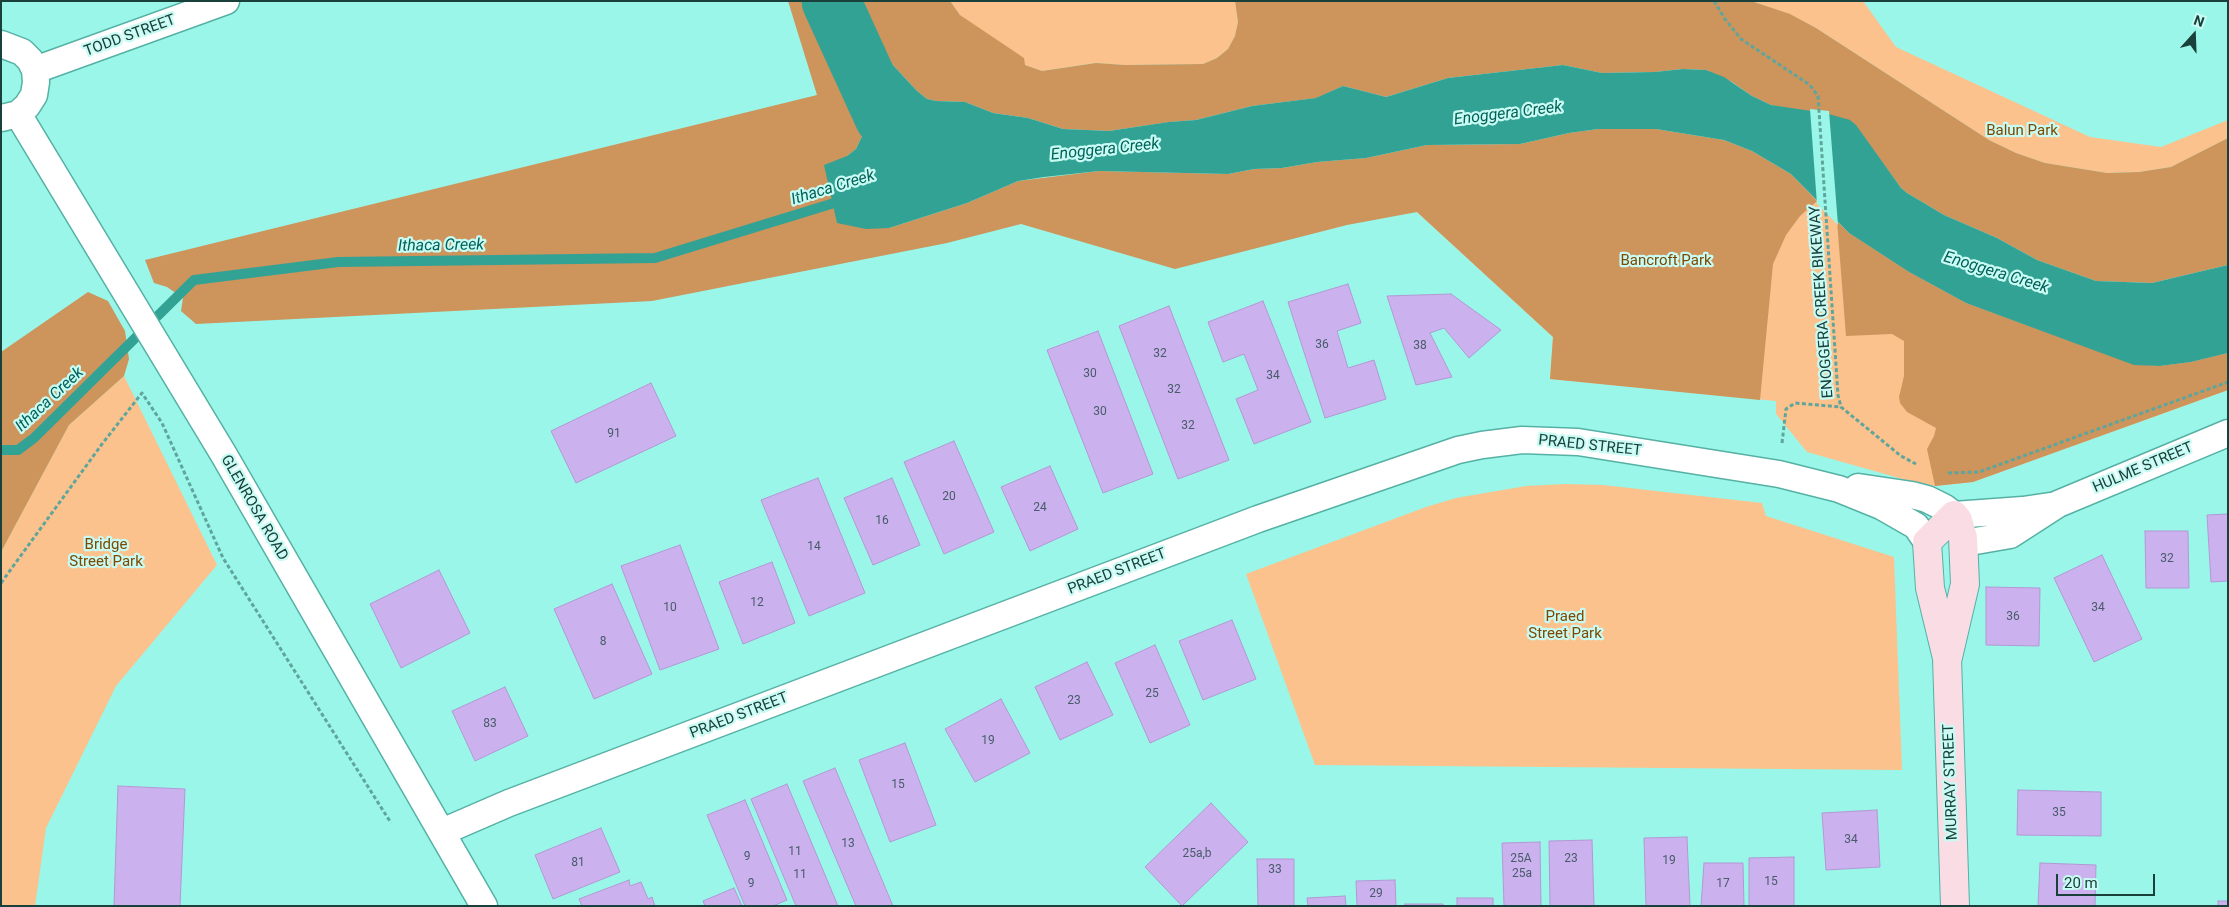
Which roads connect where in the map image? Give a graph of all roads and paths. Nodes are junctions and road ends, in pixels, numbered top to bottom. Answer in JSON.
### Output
{"nodes":[{"id":1,"x":226,"y":1,"type":"edge"},
{"id":2,"x":1714,"y":1,"type":"edge"},
{"id":3,"x":1,"y":44,"type":"edge"},
{"id":4,"x":35,"y":70,"type":"junction"},
{"id":5,"x":9,"y":116,"type":"edge"},
{"id":6,"x":2228,"y":382,"type":"edge"},
{"id":7,"x":1841,"y":408,"type":"junction"},
{"id":8,"x":2228,"y":432,"type":"edge"},
{"id":9,"x":1925,"y":466,"type":"dead end"},
{"id":10,"x":1943,"y":472,"type":"dead end"},
{"id":11,"x":1779,"y":474,"type":"junction"},
{"id":12,"x":1816,"y":482,"type":"junction"},
{"id":13,"x":2058,"y":504,"type":"junction"},
{"id":14,"x":1954,"y":515,"type":"junction"},
{"id":15,"x":1927,"y":542,"type":"junction"},
{"id":16,"x":1964,"y":543,"type":"junction"},
{"id":17,"x":1,"y":583,"type":"edge"},
{"id":18,"x":1947,"y":658,"type":"junction"},
{"id":19,"x":391,"y":823,"type":"dead end"},
{"id":20,"x":442,"y":832,"type":"junction"},
{"id":21,"x":484,"y":906,"type":"edge"},
{"id":22,"x":1955,"y":906,"type":"edge"}],
"edges":[{"from":1,"to":4,"type":"street","name":"TODD STREET"},
{"from":2,"to":7,"type":"path","name":"ENOGGERA CREEK BIKEWAY"},
{"from":3,"to":4,"type":"street"},
{"from":4,"to":5,"type":"street"},
{"from":5,"to":20,"type":"street","name":"GLENROSA ROAD"},
{"from":6,"to":10,"type":"path"},
{"from":7,"to":9,"type":"path","name":"ENOGGERA CREEK BIKEWAY"},
{"from":7,"to":11,"type":"path"},
{"from":8,"to":13,"type":"street","name":"HULME STREET"},
{"from":11,"to":12,"type":"street","name":"PRAED STREET"},
{"from":11,"to":20,"type":"street","name":"PRAED STREET"},
{"from":12,"to":14,"type":"street","name":"PRAED STREET"},
{"from":12,"to":15,"type":"street","name":"PRAED STREET"},
{"from":13,"to":14,"type":"street","name":"HULME STREET"},
{"from":13,"to":16,"type":"street","name":"HULME STREET"},
{"from":14,"to":15,"type":"street"},
{"from":14,"to":16,"type":"street","name":"MURRAY STREET"},
{"from":15,"to":16,"type":"street"},
{"from":15,"to":18,"type":"street","name":"MURRAY STREET"},
{"from":16,"to":18,"type":"street","name":"MURRAY STREET"},
{"from":17,"to":19,"type":"path"},
{"from":18,"to":22,"type":"street","name":"MURRAY STREET"},
{"from":20,"to":21,"type":"street","name":"GLENROSA ROAD"}]}
